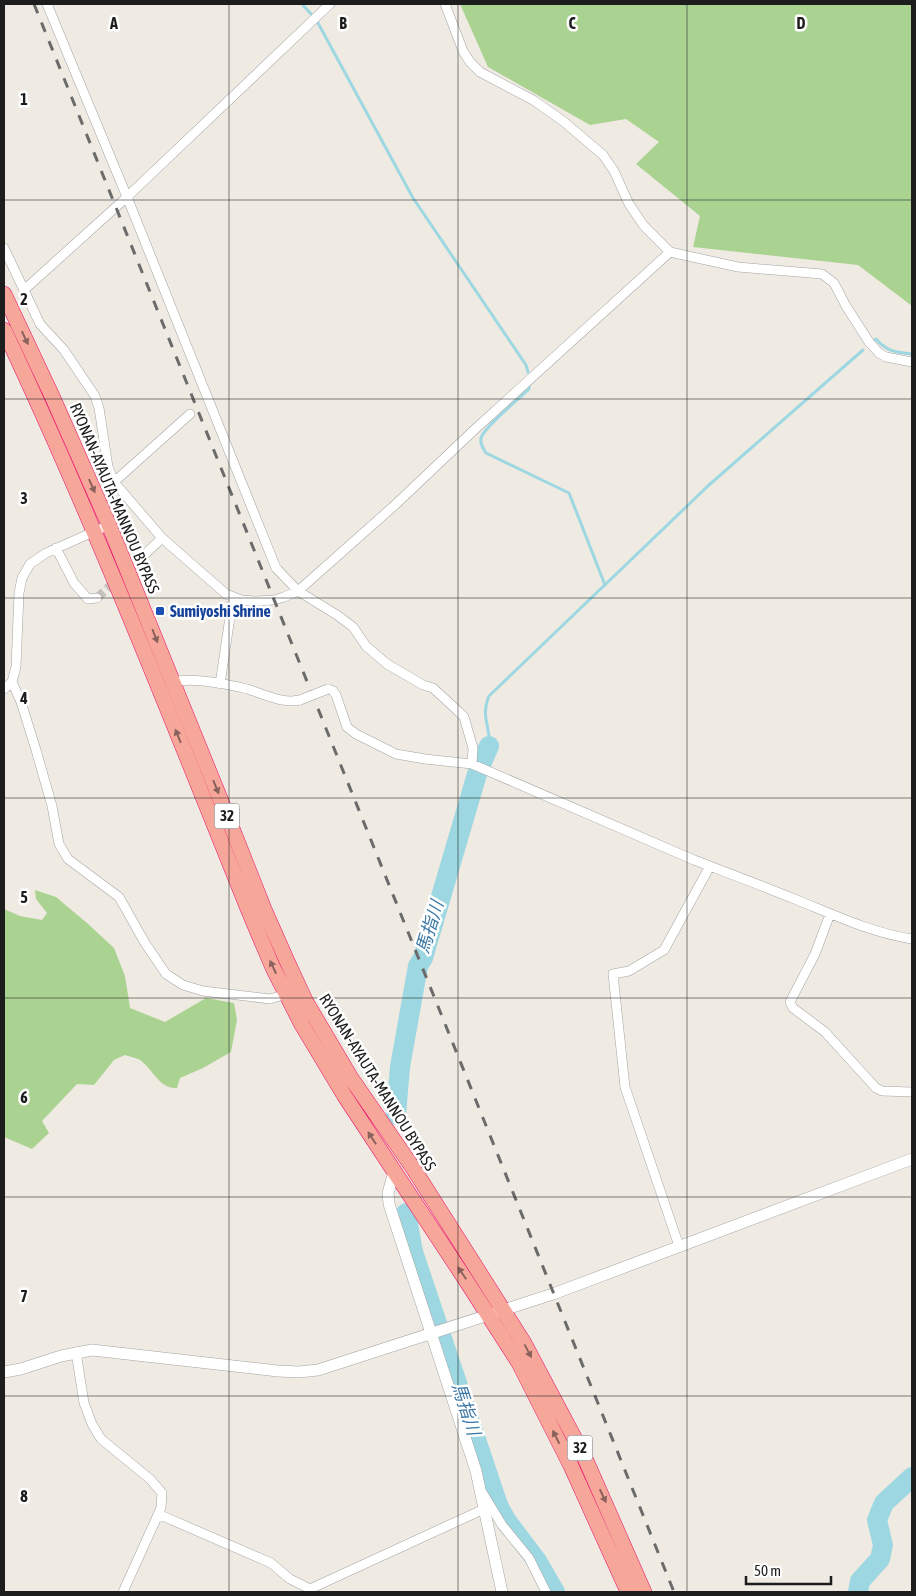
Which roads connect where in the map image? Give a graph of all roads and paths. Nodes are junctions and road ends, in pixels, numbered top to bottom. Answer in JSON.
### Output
{"nodes":[{"id":1,"x":47,"y":4,"type":"edge"},
{"id":2,"x":330,"y":4,"type":"edge"},
{"id":3,"x":445,"y":4,"type":"edge"},
{"id":4,"x":127,"y":196,"type":"junction"},
{"id":5,"x":4,"y":248,"type":"edge"},
{"id":6,"x":670,"y":252,"type":"junction"},
{"id":7,"x":24,"y":290,"type":"junction"},
{"id":8,"x":4,"y":294,"type":"edge"},
{"id":9,"x":4,"y":330,"type":"edge"},
{"id":10,"x":912,"y":362,"type":"edge"},
{"id":11,"x":190,"y":414,"type":"dead end"},
{"id":12,"x":114,"y":482,"type":"junction"},
{"id":13,"x":109,"y":525,"type":"junction"},
{"id":14,"x":95,"y":532,"type":"junction"},
{"id":15,"x":162,"y":538,"type":"junction"},
{"id":16,"x":56,"y":548,"type":"junction"},
{"id":17,"x":142,"y":557,"type":"tunnel mouth"},
{"id":18,"x":298,"y":591,"type":"junction"},
{"id":19,"x":233,"y":597,"type":"junction"},
{"id":20,"x":97,"y":598,"type":"dead end"},
{"id":21,"x":12,"y":682,"type":"junction"},
{"id":22,"x":173,"y":682,"type":"junction"},
{"id":23,"x":220,"y":684,"type":"junction"},
{"id":24,"x":4,"y":689,"type":"edge"},
{"id":25,"x":478,"y":767,"type":"junction"},
{"id":26,"x":710,"y":866,"type":"junction"},
{"id":27,"x":830,"y":914,"type":"junction"},
{"id":28,"x":912,"y":939,"type":"edge"},
{"id":29,"x":294,"y":992,"type":"junction"},
{"id":30,"x":912,"y":1092,"type":"edge"},
{"id":31,"x":912,"y":1159,"type":"edge"},
{"id":32,"x":394,"y":1172,"type":"junction"},
{"id":33,"x":679,"y":1246,"type":"junction"},
{"id":34,"x":503,"y":1310,"type":"junction"},
{"id":35,"x":488,"y":1314,"type":"junction"},
{"id":36,"x":437,"y":1330,"type":"junction"},
{"id":37,"x":76,"y":1352,"type":"junction"},
{"id":38,"x":4,"y":1372,"type":"edge"},
{"id":39,"x":479,"y":1488,"type":"junction"},
{"id":40,"x":484,"y":1509,"type":"junction"},
{"id":41,"x":158,"y":1514,"type":"junction"},
{"id":42,"x":123,"y":1592,"type":"edge"},
{"id":43,"x":502,"y":1592,"type":"edge"},
{"id":44,"x":546,"y":1592,"type":"edge"},
{"id":45,"x":628,"y":1592,"type":"edge"},
{"id":46,"x":644,"y":1592,"type":"edge"}],
"edges":[{"from":1,"to":4,"type":"street"},
{"from":2,"to":4,"type":"street"},
{"from":3,"to":6,"type":"street"},
{"from":4,"to":7,"type":"street"},
{"from":4,"to":18,"type":"street"},
{"from":5,"to":7,"type":"street"},
{"from":6,"to":10,"type":"street"},
{"from":6,"to":18,"type":"street"},
{"from":7,"to":12,"type":"street"},
{"from":8,"to":13,"type":"highway","name":"RYONAN-AYAUTA-MANNOU BYPASS","number":"32","one_way":true},
{"from":9,"to":14,"type":"highway","name":"RYONAN-AYAUTA-MANNOU BYPASS","number":"32"},
{"from":11,"to":12,"type":"street"},
{"from":12,"to":15,"type":"street"},
{"from":13,"to":14,"type":"street"},
{"from":13,"to":22,"type":"highway","name":"RYONAN-AYAUTA-MANNOU BYPASS","number":"32","one_way":true},
{"from":14,"to":16,"type":"street"},
{"from":29,"to":14,"type":"highway","name":"RYONAN-AYAUTA-MANNOU BYPASS","number":"32","one_way":true},
{"from":15,"to":17,"type":"street"},
{"from":15,"to":19,"type":"street"},
{"from":16,"to":20,"type":"street"},
{"from":16,"to":21,"type":"street"},
{"from":18,"to":19,"type":"street"},
{"from":18,"to":25,"type":"street"},
{"from":19,"to":23,"type":"street"},
{"from":21,"to":24,"type":"street"},
{"from":21,"to":29,"type":"street"},
{"from":22,"to":23,"type":"street"},
{"from":22,"to":29,"type":"highway","name":"RYONAN-AYAUTA-MANNOU BYPASS","number":"32","one_way":true},
{"from":23,"to":25,"type":"street","bridge":true},
{"from":25,"to":26,"type":"street"},
{"from":26,"to":27,"type":"street"},
{"from":26,"to":33,"type":"street"},
{"from":27,"to":28,"type":"street"},
{"from":27,"to":30,"type":"street"},
{"from":32,"to":29,"type":"highway","name":"RYONAN-AYAUTA-MANNOU BYPASS","number":"32","one_way":true},
{"from":29,"to":34,"type":"highway","name":"RYONAN-AYAUTA-MANNOU BYPASS","number":"32"},
{"from":31,"to":33,"type":"street"},
{"from":35,"to":32,"type":"highway","name":"RYONAN-AYAUTA-MANNOU BYPASS","number":"32","one_way":true},
{"from":32,"to":36,"type":"street"},
{"from":33,"to":34,"type":"street"},
{"from":34,"to":35,"type":"street"},
{"from":34,"to":46,"type":"highway","name":"RYONAN-AYAUTA-MANNOU BYPASS","number":"32","one_way":true},
{"from":35,"to":36,"type":"street"},
{"from":45,"to":35,"type":"highway","name":"RYONAN-AYAUTA-MANNOU BYPASS","number":"32","one_way":true},
{"from":36,"to":37,"type":"street"},
{"from":36,"to":39,"type":"street"},
{"from":37,"to":38,"type":"street"},
{"from":37,"to":41,"type":"street"},
{"from":39,"to":40,"type":"street"},
{"from":39,"to":44,"type":"street"},
{"from":40,"to":41,"type":"street"},
{"from":40,"to":43,"type":"street"},
{"from":41,"to":42,"type":"street"}]}
